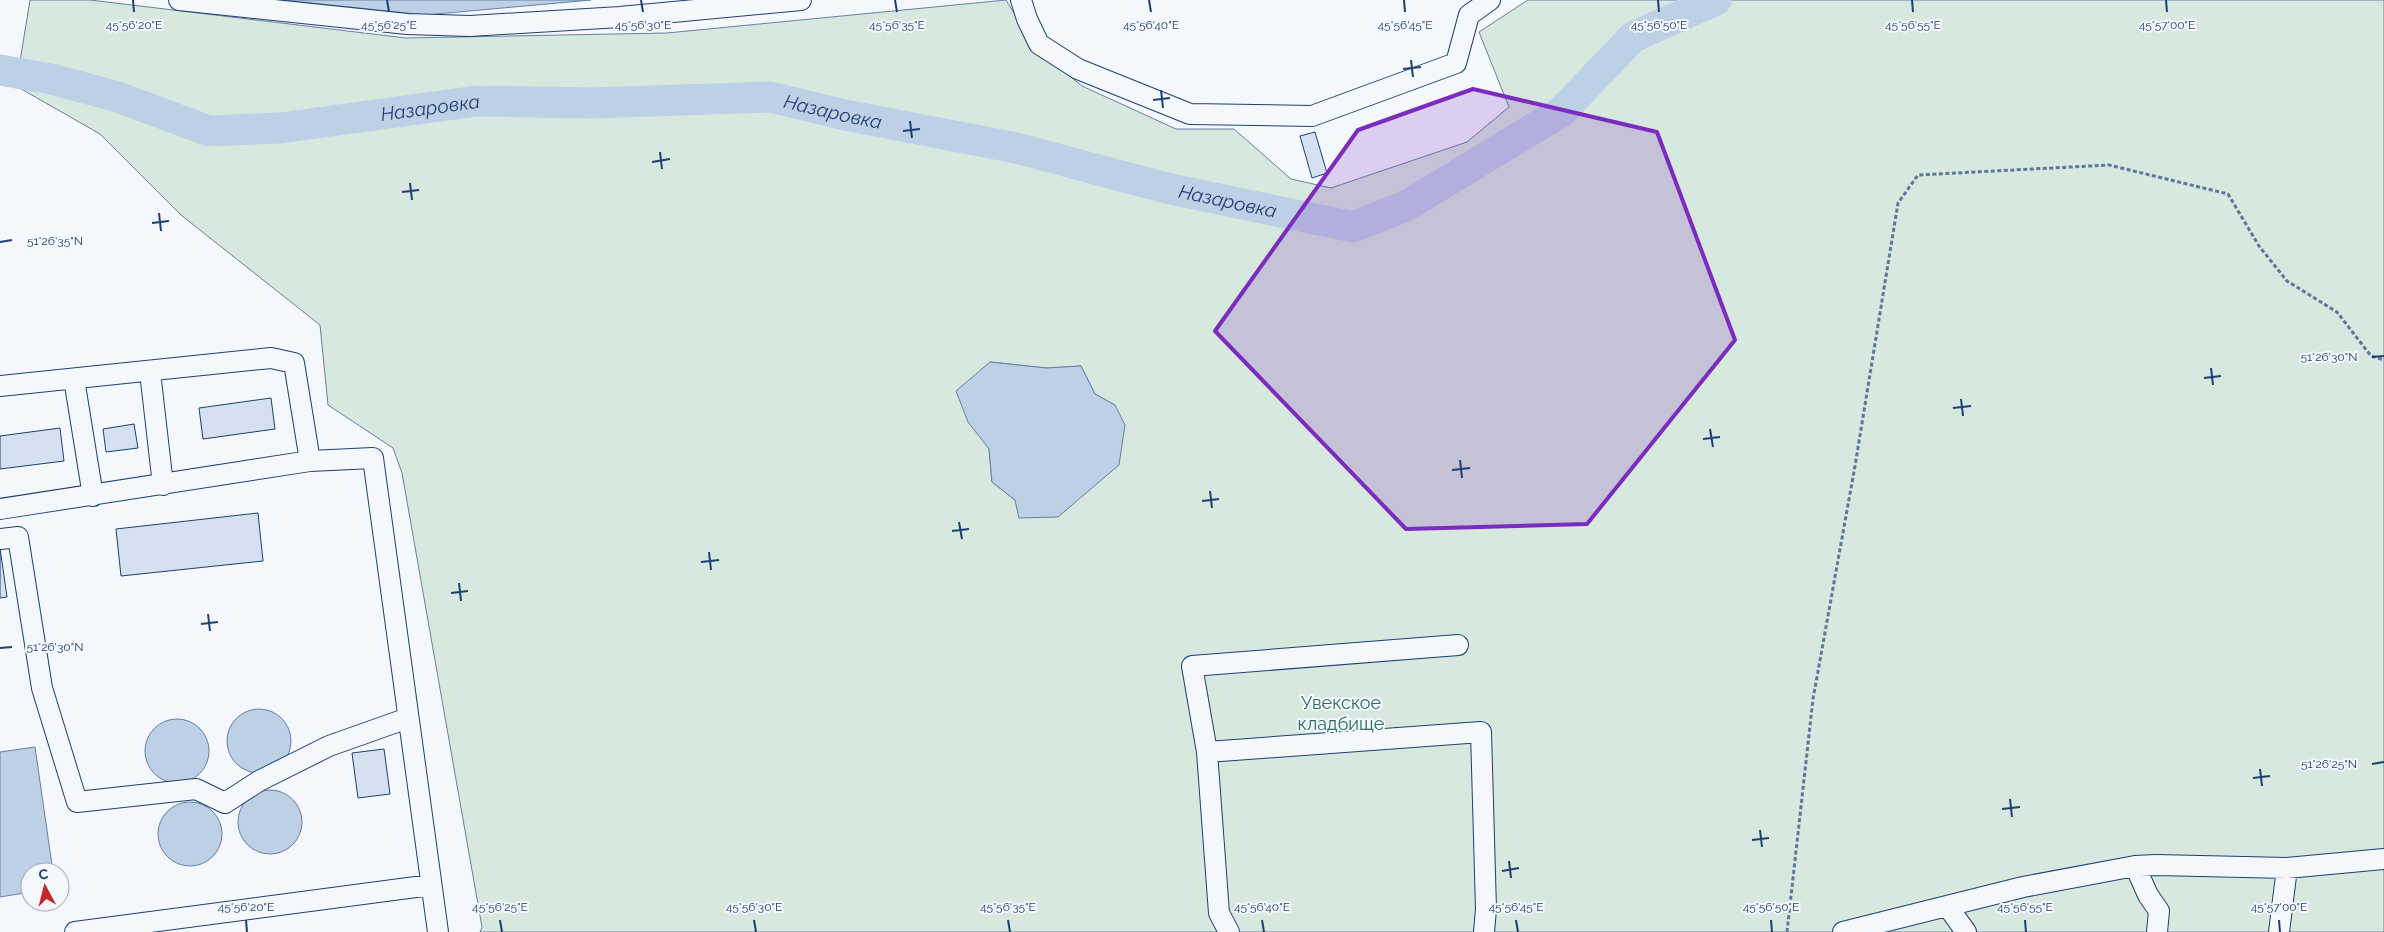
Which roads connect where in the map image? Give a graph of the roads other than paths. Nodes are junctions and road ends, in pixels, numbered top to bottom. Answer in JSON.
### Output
{"nodes":[{"id":1,"x":178,"y":0,"type":"edge"},
{"id":2,"x":801,"y":0,"type":"edge"},
{"id":3,"x":1021,"y":0,"type":"edge"},
{"id":4,"x":1490,"y":0,"type":"edge"},
{"id":5,"x":150,"y":372,"type":"junction"},
{"id":6,"x":74,"y":378,"type":"junction"},
{"id":7,"x":0,"y":386,"type":"edge"},
{"id":8,"x":310,"y":461,"type":"junction"},
{"id":9,"x":163,"y":485,"type":"junction"},
{"id":10,"x":93,"y":496,"type":"junction"},
{"id":11,"x":0,"y":509,"type":"edge"},
{"id":12,"x":0,"y":539,"type":"edge"},
{"id":13,"x":1458,"y":645,"type":"dead end"},
{"id":14,"x":408,"y":718,"type":"junction"},
{"id":15,"x":1207,"y":752,"type":"junction"},
{"id":16,"x":2384,"y":859,"type":"edge"},
{"id":17,"x":2135,"y":866,"type":"junction"},
{"id":18,"x":2287,"y":868,"type":"junction"},
{"id":19,"x":431,"y":885,"type":"junction"},
{"id":20,"x":1948,"y":907,"type":"junction"},
{"id":21,"x":75,"y":932,"type":"edge"},
{"id":22,"x":438,"y":932,"type":"edge"},
{"id":23,"x":1229,"y":932,"type":"edge"},
{"id":24,"x":1484,"y":932,"type":"edge"},
{"id":25,"x":1843,"y":932,"type":"edge"},
{"id":26,"x":1966,"y":932,"type":"edge"},
{"id":27,"x":2157,"y":932,"type":"edge"},
{"id":28,"x":2279,"y":932,"type":"edge"}],
"edges":[{"from":1,"to":2,"type":"lane"},
{"from":3,"to":4,"type":"lane"},
{"from":5,"to":6,"type":"lane"},
{"from":5,"to":8,"type":"lane"},
{"from":5,"to":9,"type":"lane"},
{"from":6,"to":7,"type":"lane"},
{"from":6,"to":10,"type":"lane"},
{"from":8,"to":9,"type":"lane"},
{"from":8,"to":14,"type":"lane"},
{"from":9,"to":10,"type":"lane"},
{"from":10,"to":11,"type":"lane"},
{"from":12,"to":14,"type":"lane"},
{"from":13,"to":15,"type":"lane"},
{"from":14,"to":19,"type":"lane"},
{"from":15,"to":23,"type":"lane"},
{"from":15,"to":24,"type":"lane"},
{"from":16,"to":18,"type":"lane"},
{"from":17,"to":18,"type":"lane"},
{"from":17,"to":20,"type":"lane"},
{"from":17,"to":27,"type":"lane"},
{"from":18,"to":28,"type":"lane"},
{"from":19,"to":21,"type":"lane"},
{"from":19,"to":22,"type":"lane"},
{"from":20,"to":25,"type":"lane"},
{"from":20,"to":26,"type":"lane"}]}
